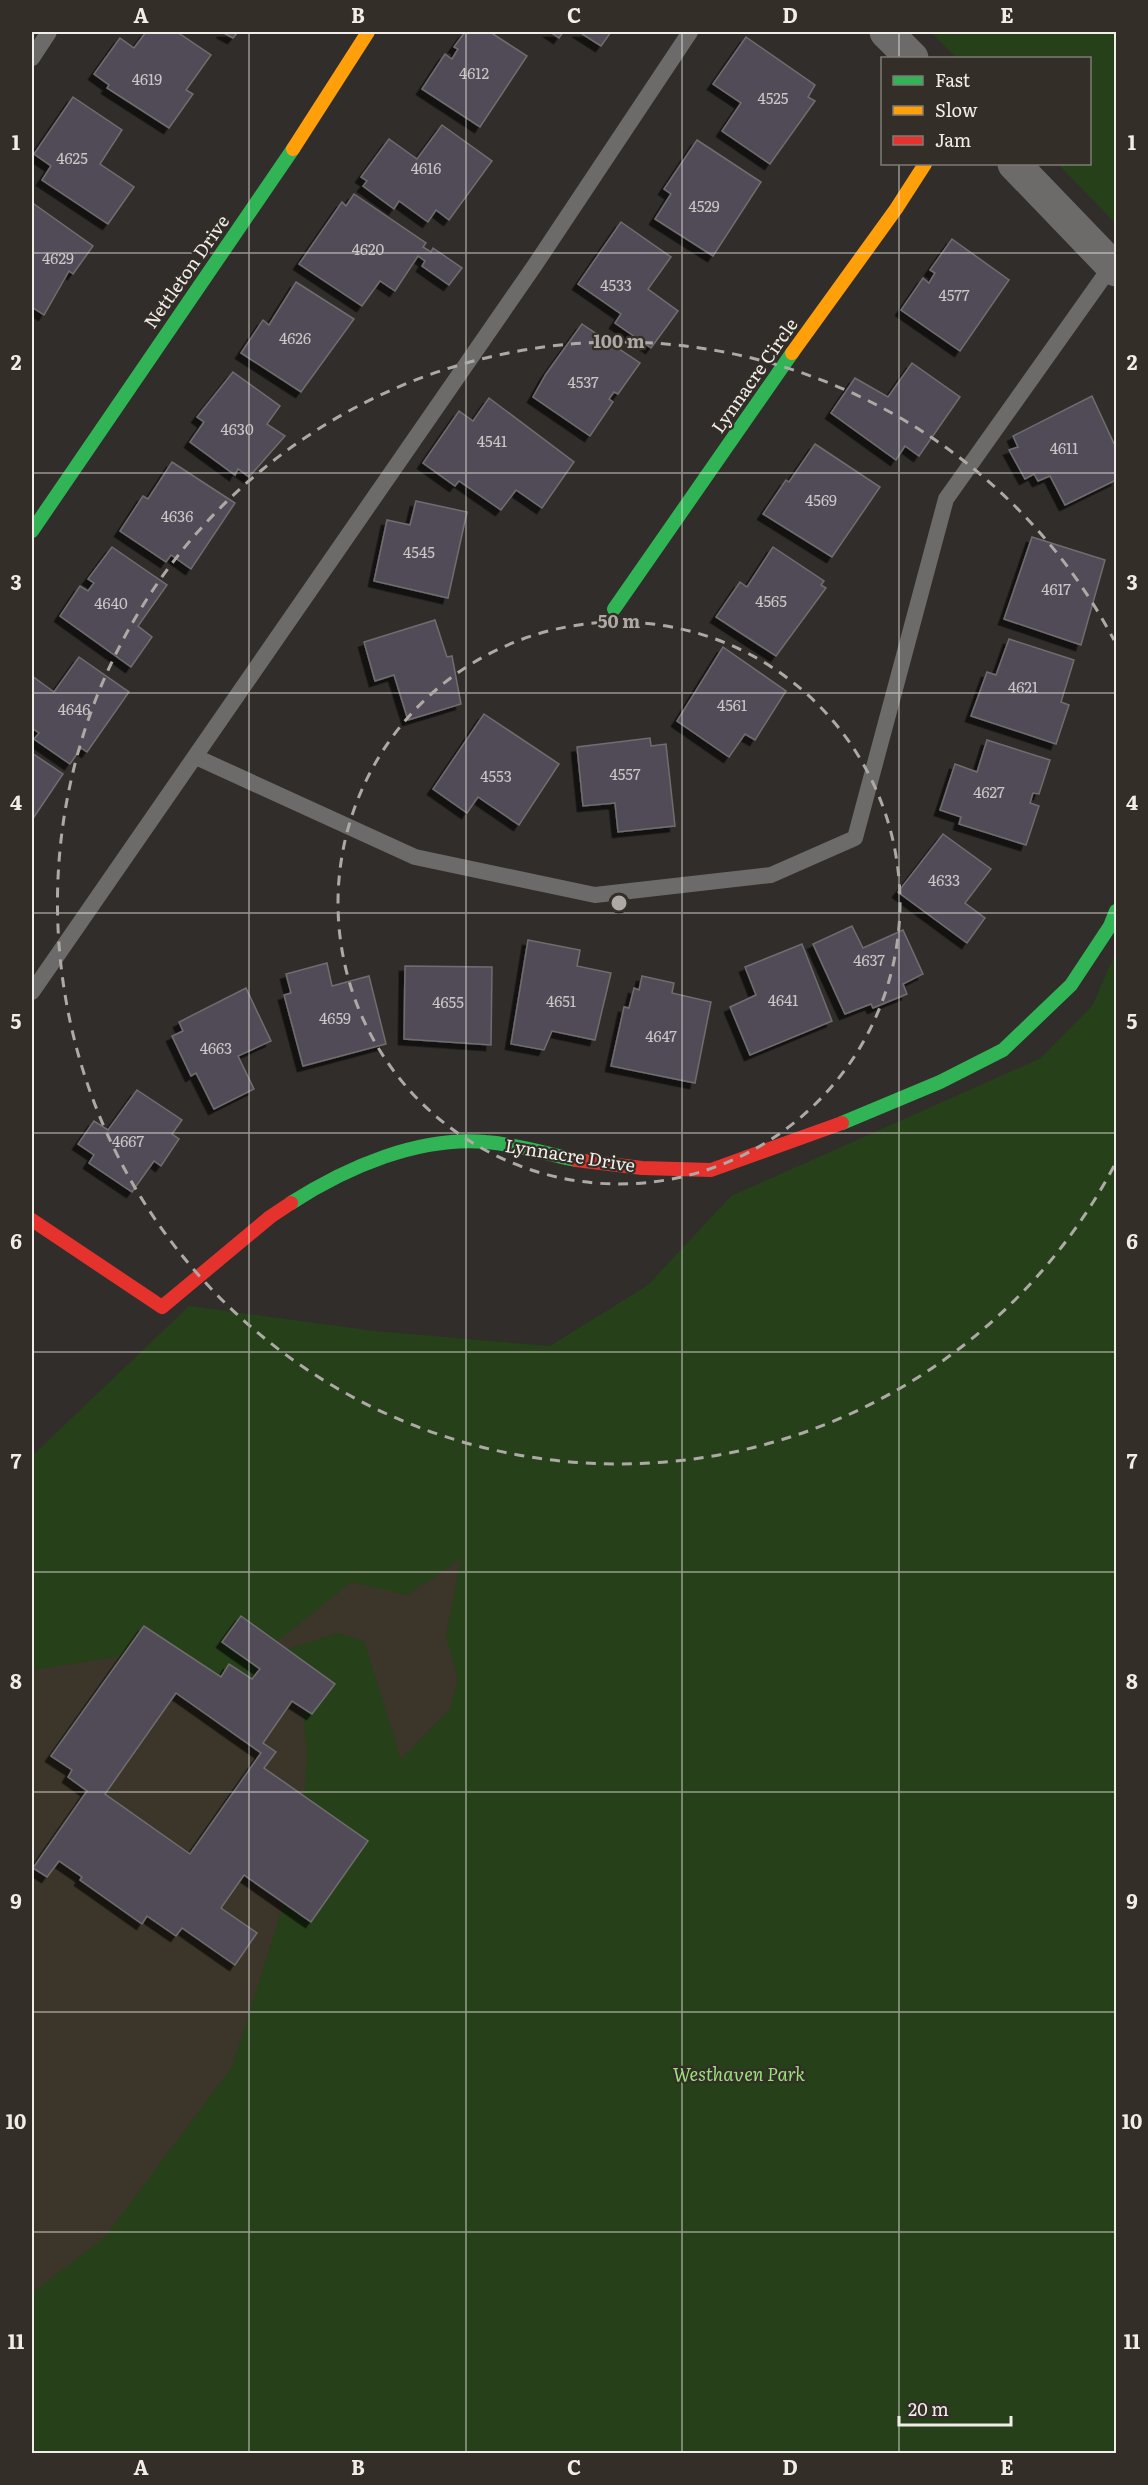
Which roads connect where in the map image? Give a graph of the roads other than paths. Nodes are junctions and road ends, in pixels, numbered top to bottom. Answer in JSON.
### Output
{"nodes":[{"id":1,"x":49,"y":32,"type":"edge"},
{"id":2,"x":368,"y":32,"type":"edge"},
{"id":3,"x":690,"y":32,"type":"edge"},
{"id":4,"x":886,"y":32,"type":"edge"},
{"id":5,"x":911,"y":57,"type":"edge"},
{"id":6,"x":32,"y":58,"type":"edge"},
{"id":7,"x":924,"y":165,"type":"edge"},
{"id":8,"x":1015,"y":165,"type":"edge"},
{"id":9,"x":1114,"y":268,"type":"edge"},
{"id":10,"x":32,"y":531,"type":"edge"},
{"id":11,"x":614,"y":609,"type":"dead end"},
{"id":12,"x":196,"y":757,"type":"junction"},
{"id":13,"x":1116,"y":911,"type":"edge"},
{"id":14,"x":32,"y":992,"type":"edge"},
{"id":15,"x":32,"y":1220,"type":"edge"}],
"edges":[{"from":1,"to":6,"type":"lane"},
{"from":2,"to":10,"type":"street","name":"Nettleton Drive"},
{"from":3,"to":12,"type":"lane"},
{"from":4,"to":5,"type":"street"},
{"from":7,"to":11,"type":"street","name":"Lynnacre Circle"},
{"from":8,"to":9,"type":"street"},
{"from":9,"to":12,"type":"lane"},
{"from":12,"to":14,"type":"lane"},
{"from":13,"to":15,"type":"street","name":"Lynnacre Drive"}]}
